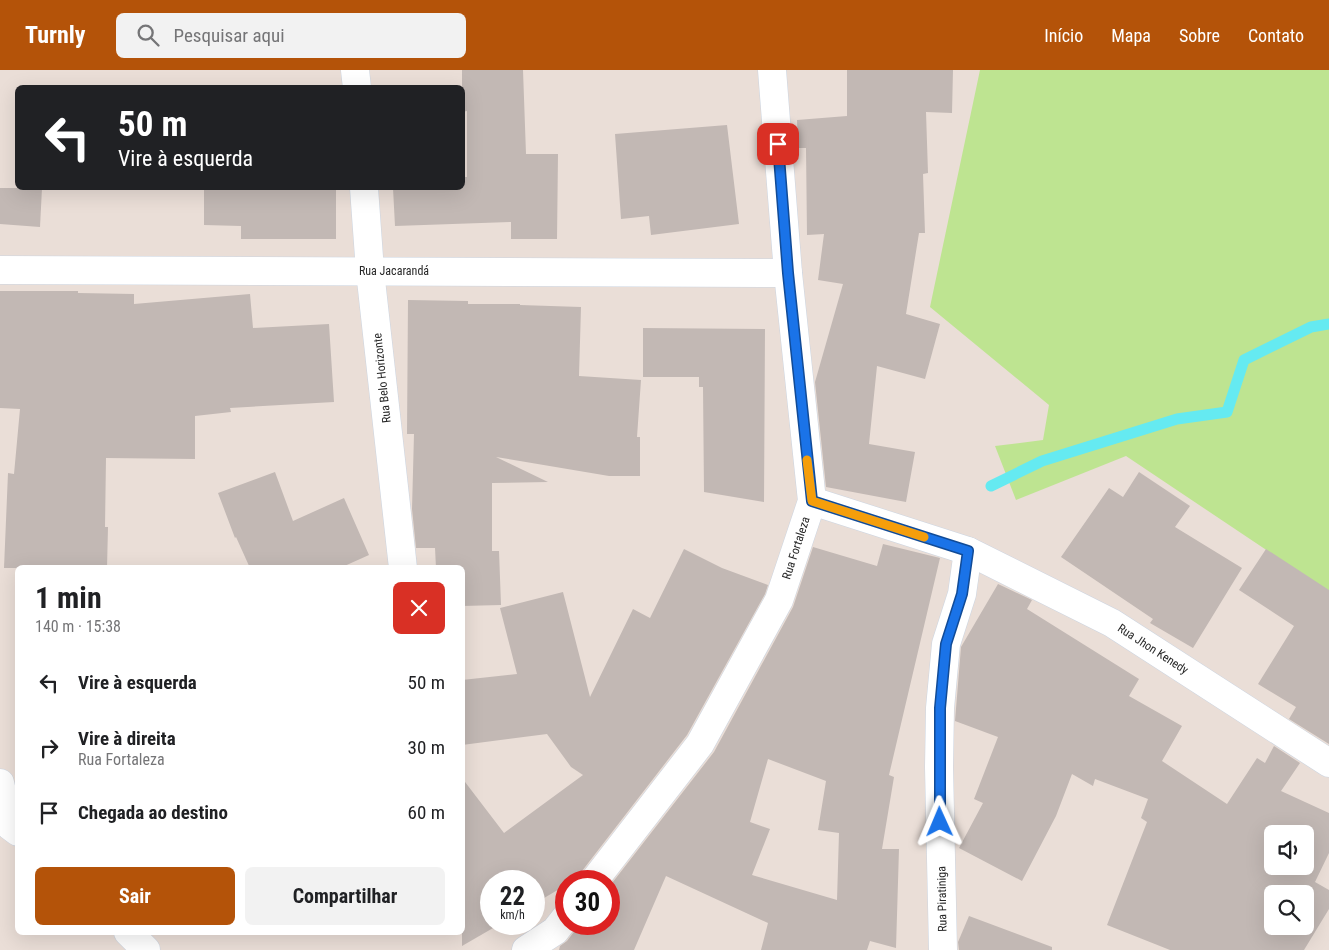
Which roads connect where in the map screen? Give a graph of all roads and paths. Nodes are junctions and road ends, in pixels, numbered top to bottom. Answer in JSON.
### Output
{"nodes":[{"id":1,"x":356,"y":70,"type":"edge"},
{"id":2,"x":772,"y":70,"type":"edge"},
{"id":3,"x":357,"y":85,"type":"edge"},
{"id":4,"x":364,"y":190,"type":"edge"},
{"id":5,"x":0,"y":270,"type":"edge"},
{"id":6,"x":370,"y":271,"type":"junction"},
{"id":7,"x":788,"y":273,"type":"junction"},
{"id":8,"x":812,"y":501,"type":"junction"},
{"id":9,"x":968,"y":551,"type":"junction"},
{"id":10,"x":403,"y":565,"type":"edge"},
{"id":11,"x":1329,"y":764,"type":"edge"},
{"id":12,"x":0,"y":782,"type":"edge"},
{"id":13,"x":15,"y":830,"type":"edge"},
{"id":14,"x":603,"y":870,"type":"edge"},
{"id":15,"x":555,"y":931,"type":"edge"},
{"id":16,"x":131,"y":935,"type":"edge"},
{"id":17,"x":146,"y":950,"type":"edge"},
{"id":18,"x":526,"y":950,"type":"edge"},
{"id":19,"x":943,"y":950,"type":"edge"}],
"edges":[{"from":1,"to":3,"type":"street"},
{"from":2,"to":7,"type":"street","name":"Rua Fortaleza"},
{"from":4,"to":6,"type":"street","name":"Rua Belo Horizonte"},
{"from":5,"to":6,"type":"street","name":"Rua Jacarandá"},
{"from":6,"to":7,"type":"street","name":"Rua Jacarandá"},
{"from":6,"to":10,"type":"street","name":"Rua Belo Horizonte"},
{"from":7,"to":8,"type":"street","name":"Rua Fortaleza"},
{"from":8,"to":9,"type":"street","name":"Rua Jhon Kenedy"},
{"from":8,"to":14,"type":"street","name":"Rua Fortaleza"},
{"from":9,"to":11,"type":"street","name":"Rua Jhon Kenedy"},
{"from":9,"to":19,"type":"street","name":"Rua Piratiniga"},
{"from":12,"to":13,"type":"street"},
{"from":15,"to":18,"type":"street"},
{"from":16,"to":17,"type":"street"}]}
